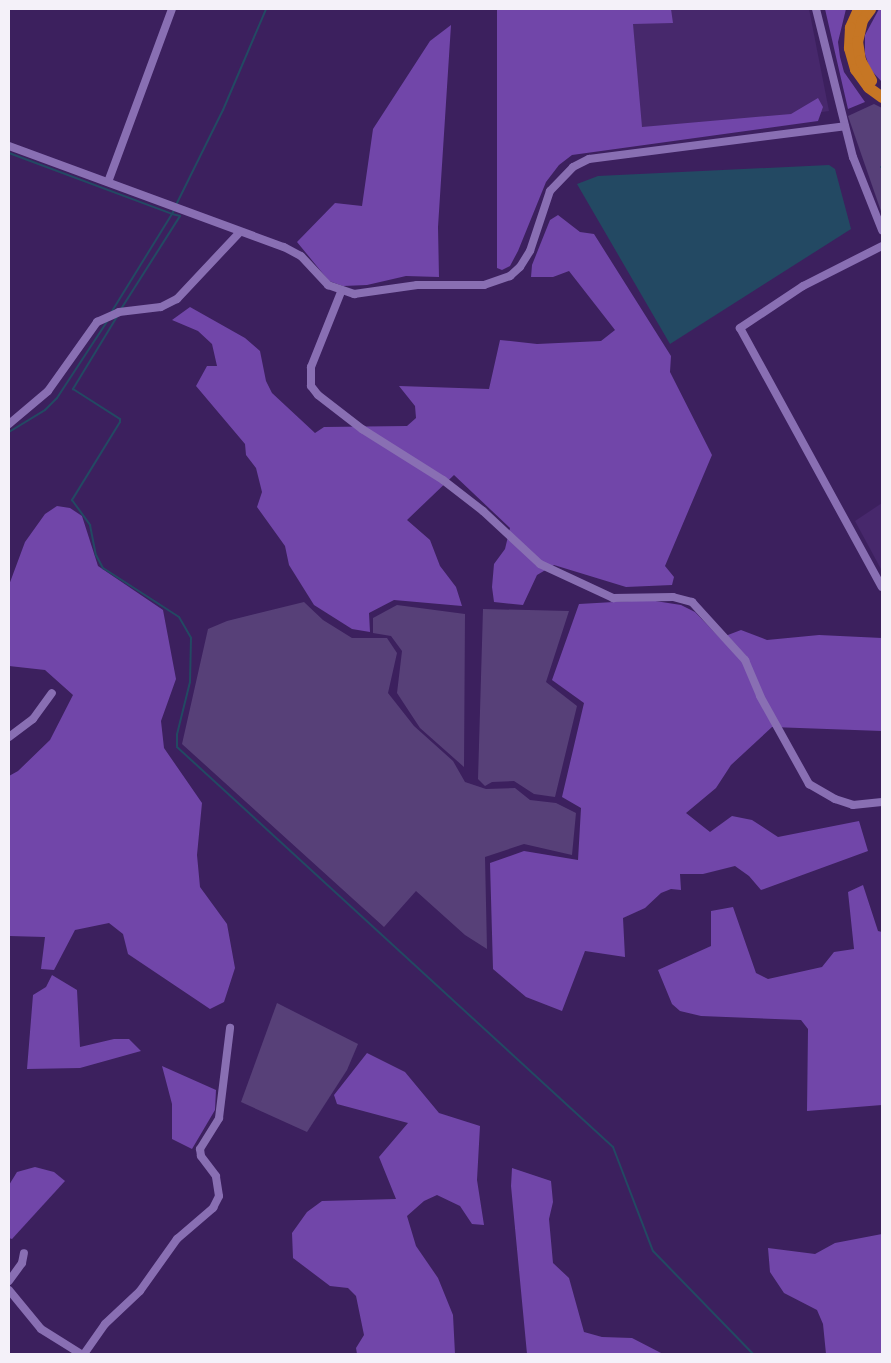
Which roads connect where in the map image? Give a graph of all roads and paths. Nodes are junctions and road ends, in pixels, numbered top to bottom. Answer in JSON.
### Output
{"nodes":[{"id":1,"x":172,"y":9,"type":"edge"},
{"id":2,"x":816,"y":9,"type":"edge"},
{"id":3,"x":858,"y":9,"type":"edge"},
{"id":4,"x":870,"y":9,"type":"edge"},
{"id":5,"x":882,"y":90,"type":"edge"},
{"id":6,"x":882,"y":97,"type":"edge"},
{"id":7,"x":845,"y":126,"type":"junction"},
{"id":8,"x":9,"y":146,"type":"edge"},
{"id":9,"x":108,"y":182,"type":"junction"},
{"id":10,"x":882,"y":230,"type":"edge"},
{"id":11,"x":240,"y":232,"type":"junction"},
{"id":12,"x":882,"y":246,"type":"edge"},
{"id":13,"x":341,"y":292,"type":"junction"},
{"id":14,"x":9,"y":424,"type":"edge"},
{"id":15,"x":882,"y":587,"type":"edge"},
{"id":16,"x":52,"y":693,"type":"dead end"},
{"id":17,"x":10,"y":734,"type":"edge"},
{"id":18,"x":882,"y":802,"type":"edge"},
{"id":19,"x":230,"y":1028,"type":"dead end"},
{"id":20,"x":24,"y":1253,"type":"dead end"},
{"id":21,"x":9,"y":1281,"type":"edge"},
{"id":22,"x":9,"y":1290,"type":"edge"},
{"id":23,"x":83,"y":1354,"type":"edge"}],
"edges":[{"from":1,"to":9,"type":"street"},
{"from":2,"to":7,"type":"street"},
{"from":3,"to":6,"type":"highway"},
{"from":4,"to":5,"type":"highway"},
{"from":7,"to":10,"type":"street"},
{"from":7,"to":13,"type":"street"},
{"from":8,"to":9,"type":"street"},
{"from":9,"to":11,"type":"street"},
{"from":11,"to":13,"type":"street"},
{"from":11,"to":14,"type":"street"},
{"from":12,"to":15,"type":"street"},
{"from":13,"to":18,"type":"street"},
{"from":16,"to":17,"type":"street"},
{"from":19,"to":23,"type":"street"},
{"from":20,"to":21,"type":"street"},
{"from":22,"to":23,"type":"street"}]}
